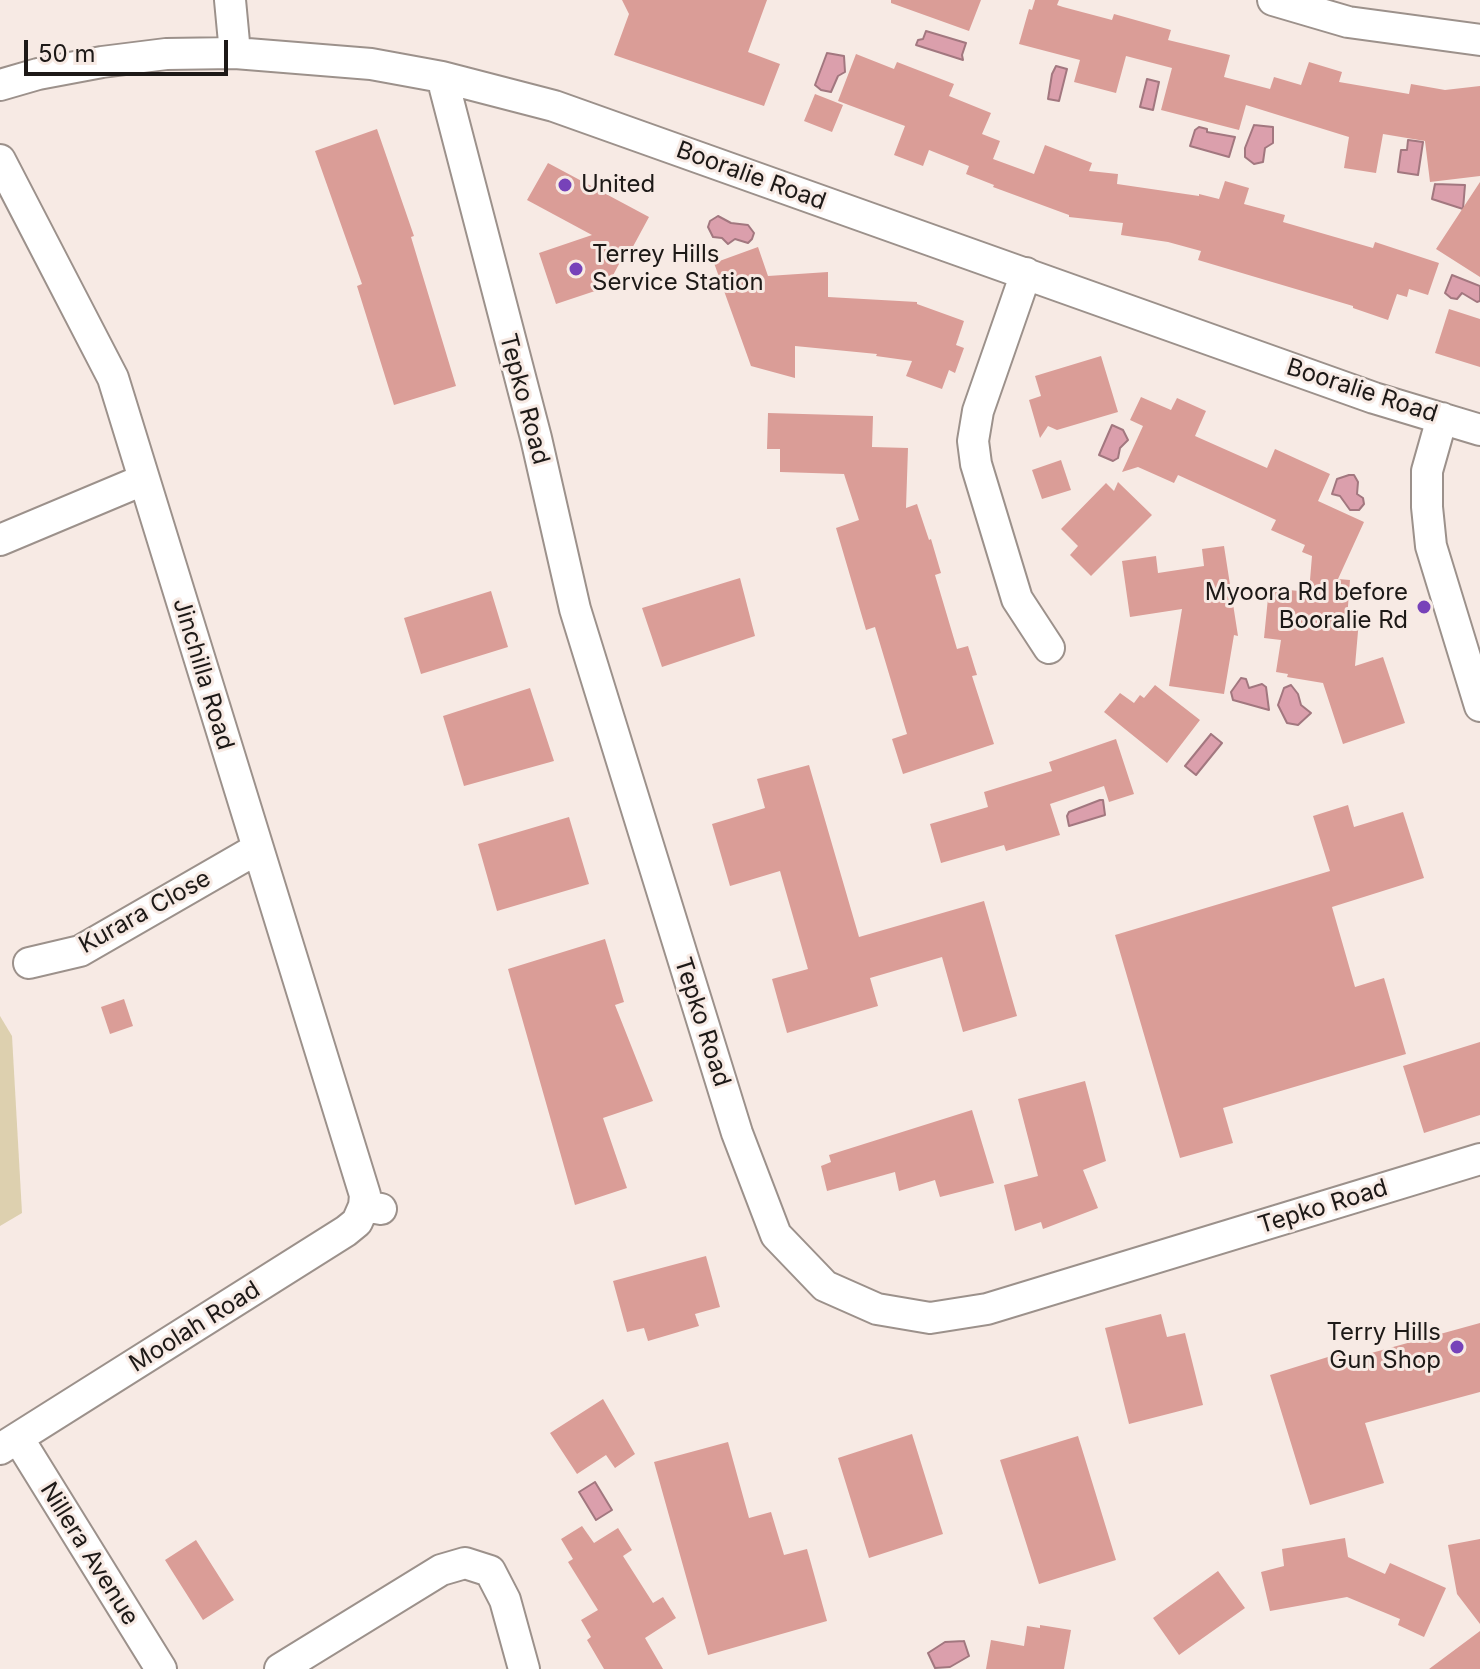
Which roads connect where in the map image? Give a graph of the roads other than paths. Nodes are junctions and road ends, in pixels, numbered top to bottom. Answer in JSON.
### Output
{"nodes":[{"id":1,"x":230,"y":0,"type":"edge"},
{"id":2,"x":1273,"y":0,"type":"edge"},
{"id":3,"x":1480,"y":40,"type":"edge"},
{"id":4,"x":235,"y":53,"type":"junction"},
{"id":5,"x":442,"y":77,"type":"junction"},
{"id":6,"x":0,"y":85,"type":"edge"},
{"id":7,"x":0,"y":160,"type":"edge"},
{"id":8,"x":1026,"y":273,"type":"junction"},
{"id":9,"x":1442,"y":418,"type":"junction"},
{"id":10,"x":1480,"y":430,"type":"edge"},
{"id":11,"x":143,"y":480,"type":"junction"},
{"id":12,"x":0,"y":540,"type":"edge"},
{"id":13,"x":1049,"y":648,"type":"dead end"},
{"id":14,"x":1480,"y":706,"type":"edge"},
{"id":15,"x":257,"y":849,"type":"junction"},
{"id":16,"x":29,"y":963,"type":"dead end"},
{"id":17,"x":1480,"y":1159,"type":"edge"},
{"id":18,"x":373,"y":1207,"type":"joint"},
{"id":19,"x":9,"y":1444,"type":"edge"},
{"id":20,"x":161,"y":1669,"type":"edge"},
{"id":21,"x":280,"y":1669,"type":"edge"},
{"id":22,"x":524,"y":1669,"type":"edge"}],
"edges":[{"from":1,"to":4,"type":"street"},
{"from":2,"to":3,"type":"street"},
{"from":4,"to":5,"type":"street","name":"Booralie Road"},
{"from":4,"to":6,"type":"street","name":"Booralie Road"},
{"from":5,"to":8,"type":"street","name":"Booralie Road"},
{"from":5,"to":17,"type":"street","name":"Tepko Road"},
{"from":7,"to":11,"type":"street","name":"Jinchilla Road"},
{"from":8,"to":9,"type":"street","name":"Booralie Road"},
{"from":8,"to":13,"type":"street"},
{"from":9,"to":10,"type":"street","name":"Booralie Road"},
{"from":9,"to":14,"type":"street"},
{"from":11,"to":12,"type":"street"},
{"from":11,"to":15,"type":"street","name":"Jinchilla Road"},
{"from":15,"to":16,"type":"street","name":"Kurara Close"},
{"from":15,"to":18,"type":"street","name":"Jinchilla Road"},
{"from":18,"to":19,"type":"street","name":"Moolah Road"},
{"from":19,"to":20,"type":"street","name":"Nillera Avenue"},
{"from":21,"to":22,"type":"street"}]}
